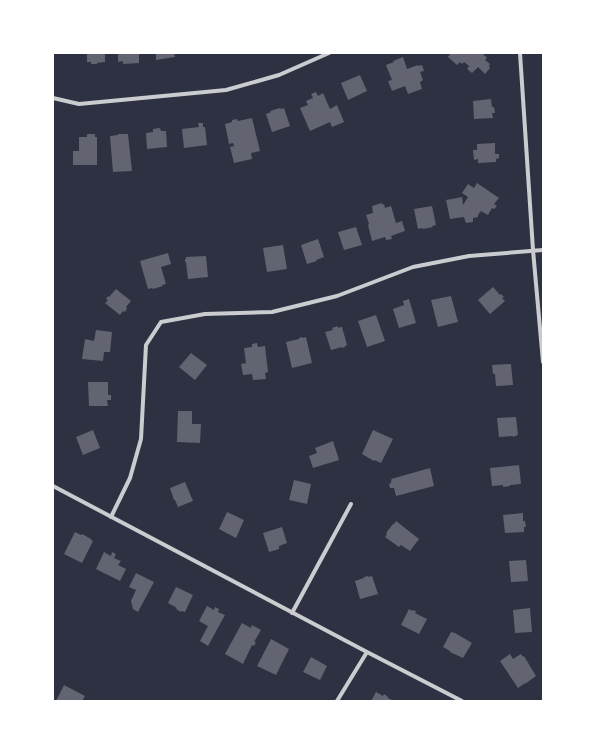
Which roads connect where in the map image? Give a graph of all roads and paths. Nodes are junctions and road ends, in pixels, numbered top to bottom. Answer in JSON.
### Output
{"nodes":[{"id":1,"x":329,"y":53,"type":"edge"},
{"id":2,"x":520,"y":53,"type":"edge"},
{"id":3,"x":53,"y":98,"type":"edge"},
{"id":4,"x":534,"y":250,"type":"junction"},
{"id":5,"x":543,"y":250,"type":"edge"},
{"id":6,"x":543,"y":362,"type":"edge"},
{"id":7,"x":53,"y":486,"type":"edge"},
{"id":8,"x":351,"y":504,"type":"dead end"},
{"id":9,"x":111,"y":517,"type":"junction"},
{"id":10,"x":292,"y":613,"type":"junction"},
{"id":11,"x":366,"y":652,"type":"junction"},
{"id":12,"x":337,"y":701,"type":"edge"},
{"id":13,"x":462,"y":701,"type":"edge"}],
"edges":[{"from":1,"to":3,"type":"street"},
{"from":2,"to":4,"type":"street"},
{"from":4,"to":5,"type":"street"},
{"from":4,"to":6,"type":"street"},
{"from":4,"to":9,"type":"street"},
{"from":7,"to":9,"type":"street"},
{"from":8,"to":10,"type":"street"},
{"from":9,"to":10,"type":"street"},
{"from":10,"to":11,"type":"street"},
{"from":11,"to":12,"type":"street"},
{"from":11,"to":13,"type":"street"}]}
